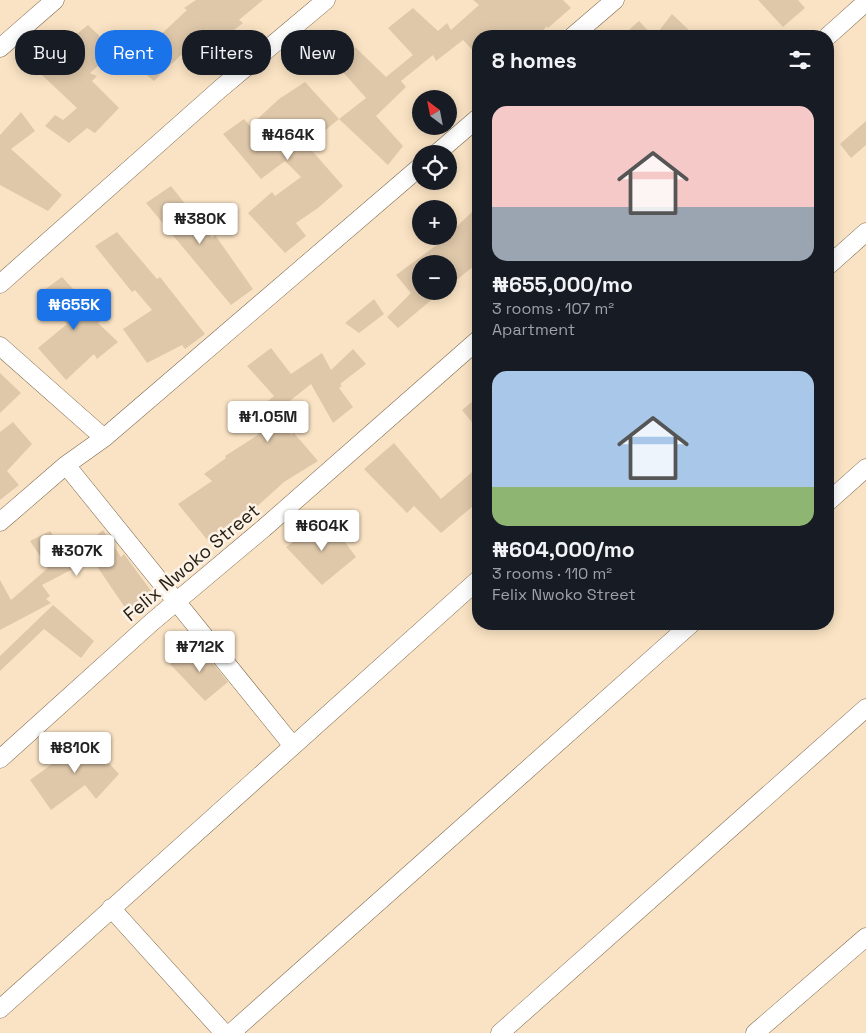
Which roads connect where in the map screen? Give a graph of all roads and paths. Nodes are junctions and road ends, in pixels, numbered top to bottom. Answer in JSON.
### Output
{"nodes":[{"id":1,"x":55,"y":0,"type":"edge"},
{"id":2,"x":326,"y":0,"type":"edge"},
{"id":3,"x":615,"y":0,"type":"edge"},
{"id":4,"x":866,"y":2,"type":"edge"},
{"id":5,"x":580,"y":30,"type":"edge"},
{"id":6,"x":834,"y":31,"type":"edge"},
{"id":7,"x":0,"y":48,"type":"edge"},
{"id":8,"x":472,"y":123,"type":"edge"},
{"id":9,"x":446,"y":145,"type":"edge"},
{"id":10,"x":412,"y":174,"type":"edge"},
{"id":11,"x":866,"y":232,"type":"edge"},
{"id":12,"x":834,"y":261,"type":"edge"},
{"id":13,"x":0,"y":284,"type":"edge"},
{"id":14,"x":472,"y":345,"type":"edge"},
{"id":15,"x":0,"y":346,"type":"edge"},
{"id":16,"x":104,"y":438,"type":"junction"},
{"id":17,"x":66,"y":465,"type":"junction"},
{"id":18,"x":866,"y":468,"type":"edge"},
{"id":19,"x":834,"y":497,"type":"edge"},
{"id":20,"x":0,"y":522,"type":"edge"},
{"id":21,"x":472,"y":585,"type":"edge"},
{"id":22,"x":177,"y":602,"type":"junction"},
{"id":23,"x":684,"y":630,"type":"edge"},
{"id":24,"x":866,"y":708,"type":"edge"},
{"id":25,"x":293,"y":746,"type":"junction"},
{"id":26,"x":0,"y":759,"type":"edge"},
{"id":27,"x":111,"y":908,"type":"junction"},
{"id":28,"x":866,"y":937,"type":"edge"},
{"id":29,"x":0,"y":1009,"type":"edge"},
{"id":30,"x":224,"y":1033,"type":"edge"},
{"id":31,"x":231,"y":1033,"type":"edge"},
{"id":32,"x":500,"y":1033,"type":"edge"},
{"id":33,"x":755,"y":1033,"type":"edge"}],
"edges":[{"from":1,"to":7,"type":"street"},
{"from":2,"to":13,"type":"street"},
{"from":3,"to":5,"type":"street"},
{"from":4,"to":6,"type":"street"},
{"from":8,"to":9,"type":"street"},
{"from":10,"to":16,"type":"street"},
{"from":11,"to":12,"type":"street"},
{"from":14,"to":22,"type":"street","name":"Felix Nwoko Street"},
{"from":15,"to":16,"type":"street"},
{"from":16,"to":17,"type":"street"},
{"from":17,"to":20,"type":"street"},
{"from":17,"to":22,"type":"street"},
{"from":18,"to":19,"type":"street"},
{"from":21,"to":25,"type":"street"},
{"from":22,"to":25,"type":"street"},
{"from":22,"to":26,"type":"street","name":"Felix Nwoko Street"},
{"from":23,"to":31,"type":"street"},
{"from":24,"to":32,"type":"street"},
{"from":25,"to":27,"type":"street"},
{"from":27,"to":29,"type":"street"},
{"from":27,"to":30,"type":"street"},
{"from":28,"to":33,"type":"street"}]}
